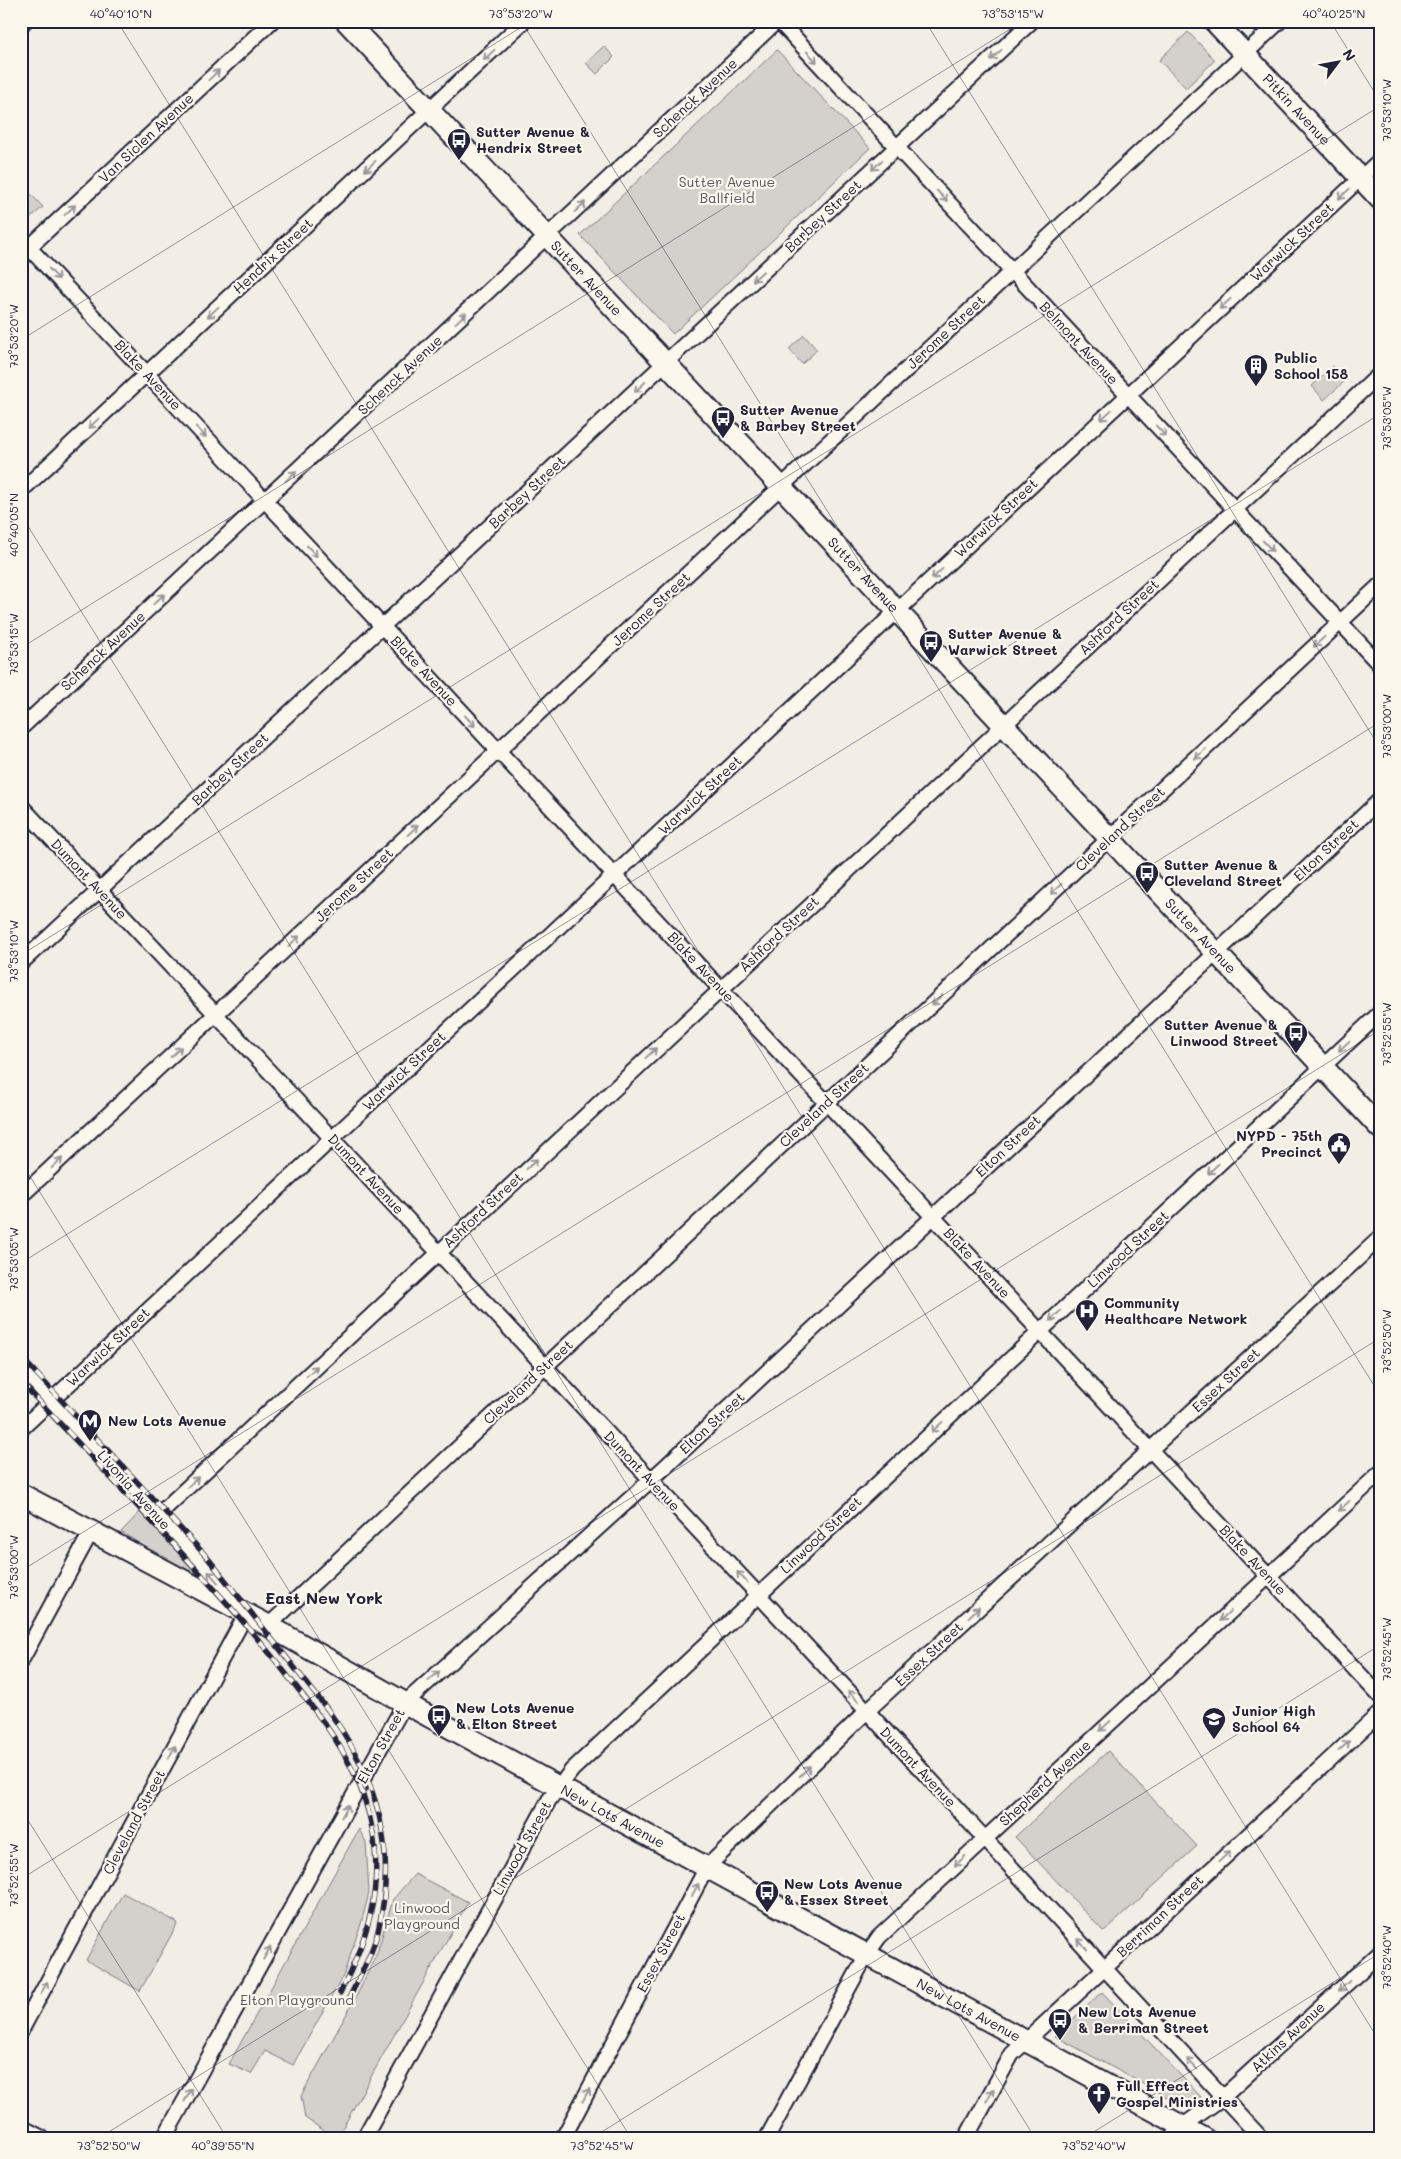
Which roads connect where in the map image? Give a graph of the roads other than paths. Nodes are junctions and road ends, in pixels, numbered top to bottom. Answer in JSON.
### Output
{"nodes":[{"id":1,"x":25,"y":21,"type":"edge"},
{"id":2,"x":272,"y":21,"type":"edge"},
{"id":3,"x":346,"y":21,"type":"edge"},
{"id":4,"x":524,"y":21,"type":"edge"},
{"id":5,"x":778,"y":21,"type":"edge"},
{"id":6,"x":1032,"y":21,"type":"edge"},
{"id":7,"x":1214,"y":21,"type":"edge"},
{"id":8,"x":1280,"y":21,"type":"edge"},
{"id":9,"x":21,"y":25,"type":"edge"},
{"id":10,"x":1244,"y":54,"type":"junction"},
{"id":11,"x":430,"y":110,"type":"junction"},
{"id":12,"x":897,"y":147,"type":"junction"},
{"id":13,"x":1380,"y":160,"type":"edge"},
{"id":14,"x":1361,"y":178,"type":"junction"},
{"id":15,"x":1380,"y":199,"type":"edge"},
{"id":16,"x":548,"y":237,"type":"junction"},
{"id":17,"x":24,"y":247,"type":"edge"},
{"id":18,"x":1012,"y":270,"type":"junction"},
{"id":19,"x":665,"y":363,"type":"junction"},
{"id":20,"x":147,"y":374,"type":"junction"},
{"id":21,"x":1380,"y":374,"type":"edge"},
{"id":22,"x":1128,"y":396,"type":"junction"},
{"id":23,"x":781,"y":487,"type":"junction"},
{"id":24,"x":21,"y":491,"type":"edge"},
{"id":25,"x":265,"y":500,"type":"junction"},
{"id":26,"x":1234,"y":511,"type":"junction"},
{"id":27,"x":1380,"y":585,"type":"edge"},
{"id":28,"x":897,"y":611,"type":"junction"},
{"id":29,"x":1340,"y":622,"type":"junction"},
{"id":30,"x":383,"y":627,"type":"junction"},
{"id":31,"x":1380,"y":665,"type":"edge"},
{"id":32,"x":1003,"y":725,"type":"junction"},
{"id":33,"x":21,"y":728,"type":"edge"},
{"id":34,"x":498,"y":750,"type":"junction"},
{"id":35,"x":1380,"y":800,"type":"edge"},
{"id":36,"x":21,"y":806,"type":"edge"},
{"id":37,"x":1110,"y":839,"type":"junction"},
{"id":38,"x":615,"y":875,"type":"junction"},
{"id":39,"x":100,"y":890,"type":"junction"},
{"id":40,"x":1216,"y":953,"type":"junction"},
{"id":41,"x":21,"y":964,"type":"edge"},
{"id":42,"x":720,"y":988,"type":"junction"},
{"id":43,"x":1380,"y":1013,"type":"edge"},
{"id":44,"x":216,"y":1014,"type":"junction"},
{"id":45,"x":1322,"y":1067,"type":"junction"},
{"id":46,"x":827,"y":1102,"type":"junction"},
{"id":47,"x":1380,"y":1128,"type":"edge"},
{"id":48,"x":332,"y":1138,"type":"junction"},
{"id":49,"x":21,"y":1196,"type":"edge"},
{"id":50,"x":934,"y":1216,"type":"junction"},
{"id":51,"x":1380,"y":1238,"type":"edge"},
{"id":52,"x":438,"y":1252,"type":"junction"},
{"id":53,"x":1040,"y":1331,"type":"junction"},
{"id":54,"x":544,"y":1366,"type":"junction"},
{"id":55,"x":21,"y":1367,"type":"edge"},
{"id":56,"x":52,"y":1400,"type":"junction"},
{"id":57,"x":21,"y":1429,"type":"edge"},
{"id":58,"x":1151,"y":1449,"type":"junction"},
{"id":59,"x":1380,"y":1473,"type":"edge"},
{"id":60,"x":651,"y":1480,"type":"junction"},
{"id":61,"x":21,"y":1494,"type":"edge"},
{"id":62,"x":158,"y":1515,"type":"junction"},
{"id":63,"x":91,"y":1532,"type":"junction"},
{"id":64,"x":1268,"y":1576,"type":"junction"},
{"id":65,"x":757,"y":1594,"type":"junction"},
{"id":66,"x":246,"y":1614,"type":"junction"},
{"id":67,"x":268,"y":1626,"type":"junction"},
{"id":68,"x":21,"y":1661,"type":"edge"},
{"id":69,"x":1380,"y":1696,"type":"edge"},
{"id":70,"x":405,"y":1703,"type":"junction"},
{"id":71,"x":867,"y":1712,"type":"junction"},
{"id":72,"x":1380,"y":1713,"type":"edge"},
{"id":73,"x":558,"y":1786,"type":"junction"},
{"id":74,"x":984,"y":1838,"type":"junction"},
{"id":75,"x":707,"y":1867,"type":"junction"},
{"id":76,"x":1380,"y":1953,"type":"edge"},
{"id":77,"x":867,"y":1954,"type":"junction"},
{"id":78,"x":1104,"y":1968,"type":"junction"},
{"id":79,"x":21,"y":2031,"type":"edge"},
{"id":80,"x":1027,"y":2041,"type":"junction"},
{"id":81,"x":1223,"y":2098,"type":"junction"},
{"id":82,"x":21,"y":2127,"type":"edge"},
{"id":83,"x":1178,"y":2132,"type":"edge"},
{"id":84,"x":42,"y":2138,"type":"edge"},
{"id":85,"x":164,"y":2138,"type":"edge"},
{"id":86,"x":364,"y":2138,"type":"edge"},
{"id":87,"x":563,"y":2138,"type":"edge"},
{"id":88,"x":767,"y":2138,"type":"edge"},
{"id":89,"x":966,"y":2138,"type":"edge"},
{"id":90,"x":1204,"y":2138,"type":"edge"},
{"id":91,"x":1261,"y":2138,"type":"edge"}],
"edges":[{"from":1,"to":9,"type":"street"},
{"from":17,"to":2,"type":"street","name":"Van Siclen Avenue","one_way":true},
{"from":3,"to":11,"type":"street","name":"Sutter Avenue"},
{"from":4,"to":11,"type":"street","name":"Hendrix Street","one_way":true},
{"from":5,"to":12,"type":"street","name":"Belmont Avenue","one_way":true},
{"from":16,"to":5,"type":"street","name":"Schenck Avenue","one_way":true},
{"from":6,"to":12,"type":"street","name":"Barbey Street","one_way":true},
{"from":7,"to":10,"type":"street","name":"Pitkin Avenue"},
{"from":8,"to":10,"type":"street","name":"Jerome Street"},
{"from":10,"to":14,"type":"street","name":"Pitkin Avenue"},
{"from":10,"to":18,"type":"street","name":"Jerome Street"},
{"from":11,"to":16,"type":"street","name":"Sutter Avenue"},
{"from":11,"to":20,"type":"street","name":"Hendrix Street","one_way":true},
{"from":12,"to":18,"type":"street","name":"Belmont Avenue","one_way":true},
{"from":12,"to":19,"type":"street","name":"Barbey Street","one_way":true},
{"from":13,"to":14,"type":"street","name":"Warwick Street"},
{"from":14,"to":15,"type":"street","name":"Pitkin Avenue"},
{"from":14,"to":22,"type":"street","name":"Warwick Street","one_way":true},
{"from":16,"to":19,"type":"street","name":"Sutter Avenue"},
{"from":25,"to":16,"type":"street","name":"Schenck Avenue","one_way":true},
{"from":17,"to":20,"type":"street","name":"Blake Avenue","one_way":true},
{"from":18,"to":22,"type":"street","name":"Belmont Avenue"},
{"from":18,"to":23,"type":"street","name":"Jerome Street"},
{"from":19,"to":23,"type":"street","name":"Sutter Avenue"},
{"from":19,"to":30,"type":"street","name":"Barbey Street","one_way":true},
{"from":20,"to":24,"type":"street","name":"Hendrix Street","one_way":true},
{"from":20,"to":25,"type":"street","name":"Blake Avenue","one_way":true},
{"from":21,"to":26,"type":"street","name":"Ashford Street"},
{"from":22,"to":26,"type":"street","name":"Belmont Avenue","one_way":true},
{"from":22,"to":28,"type":"street","name":"Warwick Street","one_way":true},
{"from":23,"to":28,"type":"street","name":"Sutter Avenue"},
{"from":23,"to":34,"type":"street","name":"Jerome Street"},
{"from":25,"to":30,"type":"street","name":"Blake Avenue","one_way":true},
{"from":33,"to":25,"type":"street","name":"Schenck Avenue","one_way":true},
{"from":26,"to":29,"type":"street","name":"Belmont Avenue","one_way":true},
{"from":26,"to":32,"type":"street","name":"Ashford Street"},
{"from":27,"to":29,"type":"street","name":"Cleveland Street"},
{"from":28,"to":32,"type":"street","name":"Sutter Avenue"},
{"from":28,"to":38,"type":"street","name":"Warwick Street"},
{"from":29,"to":31,"type":"street","name":"Belmont Avenue"},
{"from":29,"to":37,"type":"street","name":"Cleveland Street","one_way":true},
{"from":30,"to":34,"type":"street","name":"Blake Avenue","one_way":true},
{"from":30,"to":39,"type":"street","name":"Barbey Street"},
{"from":32,"to":37,"type":"street","name":"Sutter Avenue"},
{"from":32,"to":42,"type":"street","name":"Ashford Street"},
{"from":34,"to":38,"type":"street","name":"Blake Avenue"},
{"from":44,"to":34,"type":"street","name":"Jerome Street","one_way":true},
{"from":35,"to":40,"type":"street","name":"Elton Street"},
{"from":36,"to":39,"type":"street","name":"Dumont Avenue"},
{"from":37,"to":40,"type":"street","name":"Sutter Avenue"},
{"from":37,"to":46,"type":"street","name":"Cleveland Street","one_way":true},
{"from":38,"to":42,"type":"street","name":"Blake Avenue"},
{"from":38,"to":48,"type":"street","name":"Warwick Street"},
{"from":39,"to":41,"type":"street","name":"Barbey Street"},
{"from":39,"to":44,"type":"street","name":"Dumont Avenue"},
{"from":40,"to":45,"type":"street","name":"Sutter Avenue"},
{"from":40,"to":50,"type":"street","name":"Elton Street"},
{"from":42,"to":46,"type":"street","name":"Blake Avenue"},
{"from":52,"to":42,"type":"street","name":"Ashford Street","one_way":true},
{"from":43,"to":45,"type":"street","name":"Linwood Street","one_way":true},
{"from":44,"to":48,"type":"street","name":"Dumont Avenue"},
{"from":49,"to":44,"type":"street","name":"Jerome Street","one_way":true},
{"from":45,"to":47,"type":"street","name":"Sutter Avenue"},
{"from":45,"to":53,"type":"street","name":"Linwood Street","one_way":true},
{"from":46,"to":50,"type":"street","name":"Blake Avenue"},
{"from":46,"to":54,"type":"street","name":"Cleveland Street"},
{"from":48,"to":52,"type":"street","name":"Dumont Avenue"},
{"from":48,"to":56,"type":"street","name":"Warwick Street"},
{"from":50,"to":53,"type":"street","name":"Blake Avenue"},
{"from":50,"to":60,"type":"street","name":"Elton Street"},
{"from":51,"to":58,"type":"street","name":"Essex Street"},
{"from":52,"to":54,"type":"street","name":"Dumont Avenue"},
{"from":62,"to":52,"type":"street","name":"Ashford Street","one_way":true},
{"from":53,"to":58,"type":"street","name":"Blake Avenue"},
{"from":53,"to":65,"type":"street","name":"Linwood Street","one_way":true},
{"from":54,"to":60,"type":"street","name":"Dumont Avenue"},
{"from":54,"to":67,"type":"street","name":"Cleveland Street"},
{"from":55,"to":56,"type":"street","name":"Livonia Avenue"},
{"from":56,"to":57,"type":"street","name":"Warwick Street"},
{"from":56,"to":62,"type":"street","name":"Livonia Avenue"},
{"from":58,"to":64,"type":"street","name":"Blake Avenue"},
{"from":71,"to":58,"type":"street","name":"Essex Street","one_way":true},
{"from":59,"to":64,"type":"street","name":"Shepherd Avenue","one_way":true},
{"from":65,"to":60,"type":"street","name":"Dumont Avenue","one_way":true},
{"from":70,"to":60,"type":"street","name":"Elton Street","one_way":true},
{"from":61,"to":63,"type":"street","name":"New Lots Avenue"},
{"from":66,"to":62,"type":"street","name":"Livonia Avenue","one_way":true},
{"from":63,"to":66,"type":"street","name":"New Lots Avenue"},
{"from":63,"to":68,"type":"street"},
{"from":64,"to":69,"type":"street","name":"Blake Avenue"},
{"from":64,"to":74,"type":"street","name":"Shepherd Avenue","one_way":true},
{"from":71,"to":65,"type":"street","name":"Dumont Avenue","one_way":true},
{"from":65,"to":73,"type":"street","name":"Linwood Street"},
{"from":66,"to":67,"type":"street","name":"New Lots Avenue"},
{"from":79,"to":66,"type":"street","name":"Cleveland Street","one_way":true},
{"from":67,"to":70,"type":"street","name":"New Lots Avenue"},
{"from":70,"to":73,"type":"street","name":"New Lots Avenue"},
{"from":85,"to":70,"type":"street","name":"Elton Street","one_way":true},
{"from":71,"to":74,"type":"street","name":"Dumont Avenue"},
{"from":75,"to":71,"type":"street","name":"Essex Street","one_way":true},
{"from":78,"to":72,"type":"street","name":"Berriman Street","one_way":true},
{"from":73,"to":75,"type":"street","name":"New Lots Avenue"},
{"from":73,"to":86,"type":"street","name":"Linwood Street"},
{"from":74,"to":77,"type":"street","name":"Shepherd Avenue","one_way":true},
{"from":78,"to":74,"type":"street","name":"Dumont Avenue","one_way":true},
{"from":75,"to":77,"type":"street","name":"New Lots Avenue"},
{"from":87,"to":75,"type":"street","name":"Essex Street","one_way":true},
{"from":76,"to":81,"type":"street","name":"Atkins Avenue","one_way":true},
{"from":77,"to":80,"type":"street","name":"New Lots Avenue"},
{"from":77,"to":88,"type":"street","name":"Shepherd Avenue"},
{"from":78,"to":80,"type":"street","name":"Berriman Street"},
{"from":81,"to":78,"type":"street","name":"Dumont Avenue","one_way":true},
{"from":80,"to":83,"type":"street","name":"New Lots Avenue"},
{"from":89,"to":80,"type":"street","name":"Berriman Street","one_way":true},
{"from":81,"to":83,"type":"street","name":"Atkins Avenue"},
{"from":81,"to":91,"type":"street","name":"Dumont Avenue"},
{"from":82,"to":84,"type":"street"},
{"from":83,"to":90,"type":"street","name":"New Lots Avenue"}]}
